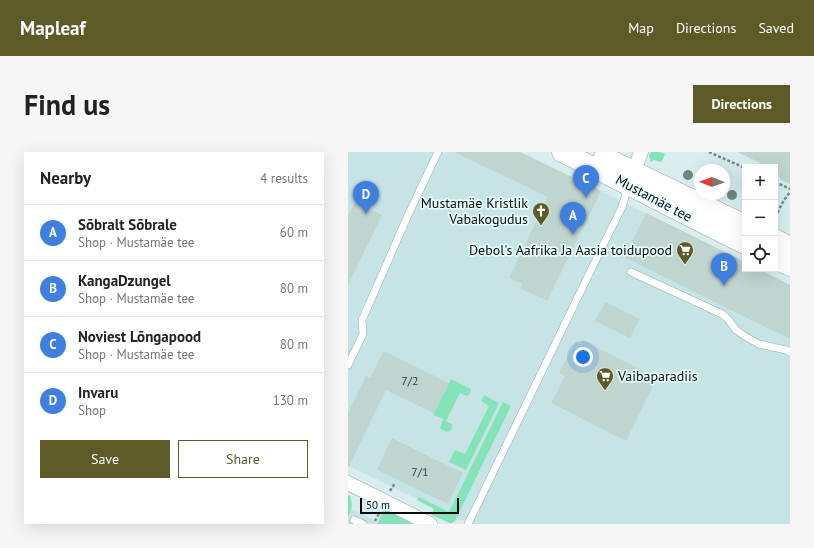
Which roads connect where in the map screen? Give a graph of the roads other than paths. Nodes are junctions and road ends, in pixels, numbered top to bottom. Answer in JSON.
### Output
{"nodes":[{"id":1,"x":438,"y":152,"type":"edge"},
{"id":2,"x":562,"y":152,"type":"edge"},
{"id":3,"x":593,"y":152,"type":"edge"},
{"id":4,"x":641,"y":152,"type":"edge"},
{"id":5,"x":432,"y":163,"type":"junction"},
{"id":6,"x":440,"y":167,"type":"dead end"},
{"id":7,"x":632,"y":178,"type":"junction"},
{"id":8,"x":742,"y":224,"type":"edge"},
{"id":9,"x":778,"y":241,"type":"edge"},
{"id":10,"x":742,"y":243,"type":"edge"},
{"id":11,"x":790,"y":247,"type":"edge"},
{"id":12,"x":778,"y":260,"type":"edge"},
{"id":13,"x":790,"y":266,"type":"edge"},
{"id":14,"x":631,"y":272,"type":"dead end"},
{"id":15,"x":790,"y":352,"type":"edge"},
{"id":16,"x":348,"y":365,"type":"edge"},
{"id":17,"x":348,"y":483,"type":"edge"},
{"id":18,"x":354,"y":520,"type":"dead end"},
{"id":19,"x":363,"y":524,"type":"edge"},
{"id":20,"x":430,"y":524,"type":"edge"},
{"id":21,"x":468,"y":524,"type":"edge"}],
"edges":[{"from":1,"to":5,"type":"lane"},
{"from":2,"to":7,"type":"main road","name":"Mustamäe tee"},
{"from":3,"to":7,"type":"main road","name":"Mustamäe tee"},
{"from":4,"to":7,"type":"street"},
{"from":5,"to":6,"type":"lane"},
{"from":5,"to":16,"type":"lane"},
{"from":7,"to":8,"type":"main road","name":"Mustamäe tee"},
{"from":7,"to":10,"type":"main road","name":"Mustamäe tee"},
{"from":7,"to":21,"type":"lane"},
{"from":9,"to":11,"type":"main road"},
{"from":12,"to":13,"type":"main road"},
{"from":14,"to":15,"type":"lane"},
{"from":17,"to":20,"type":"street"},
{"from":18,"to":19,"type":"lane"}]}
